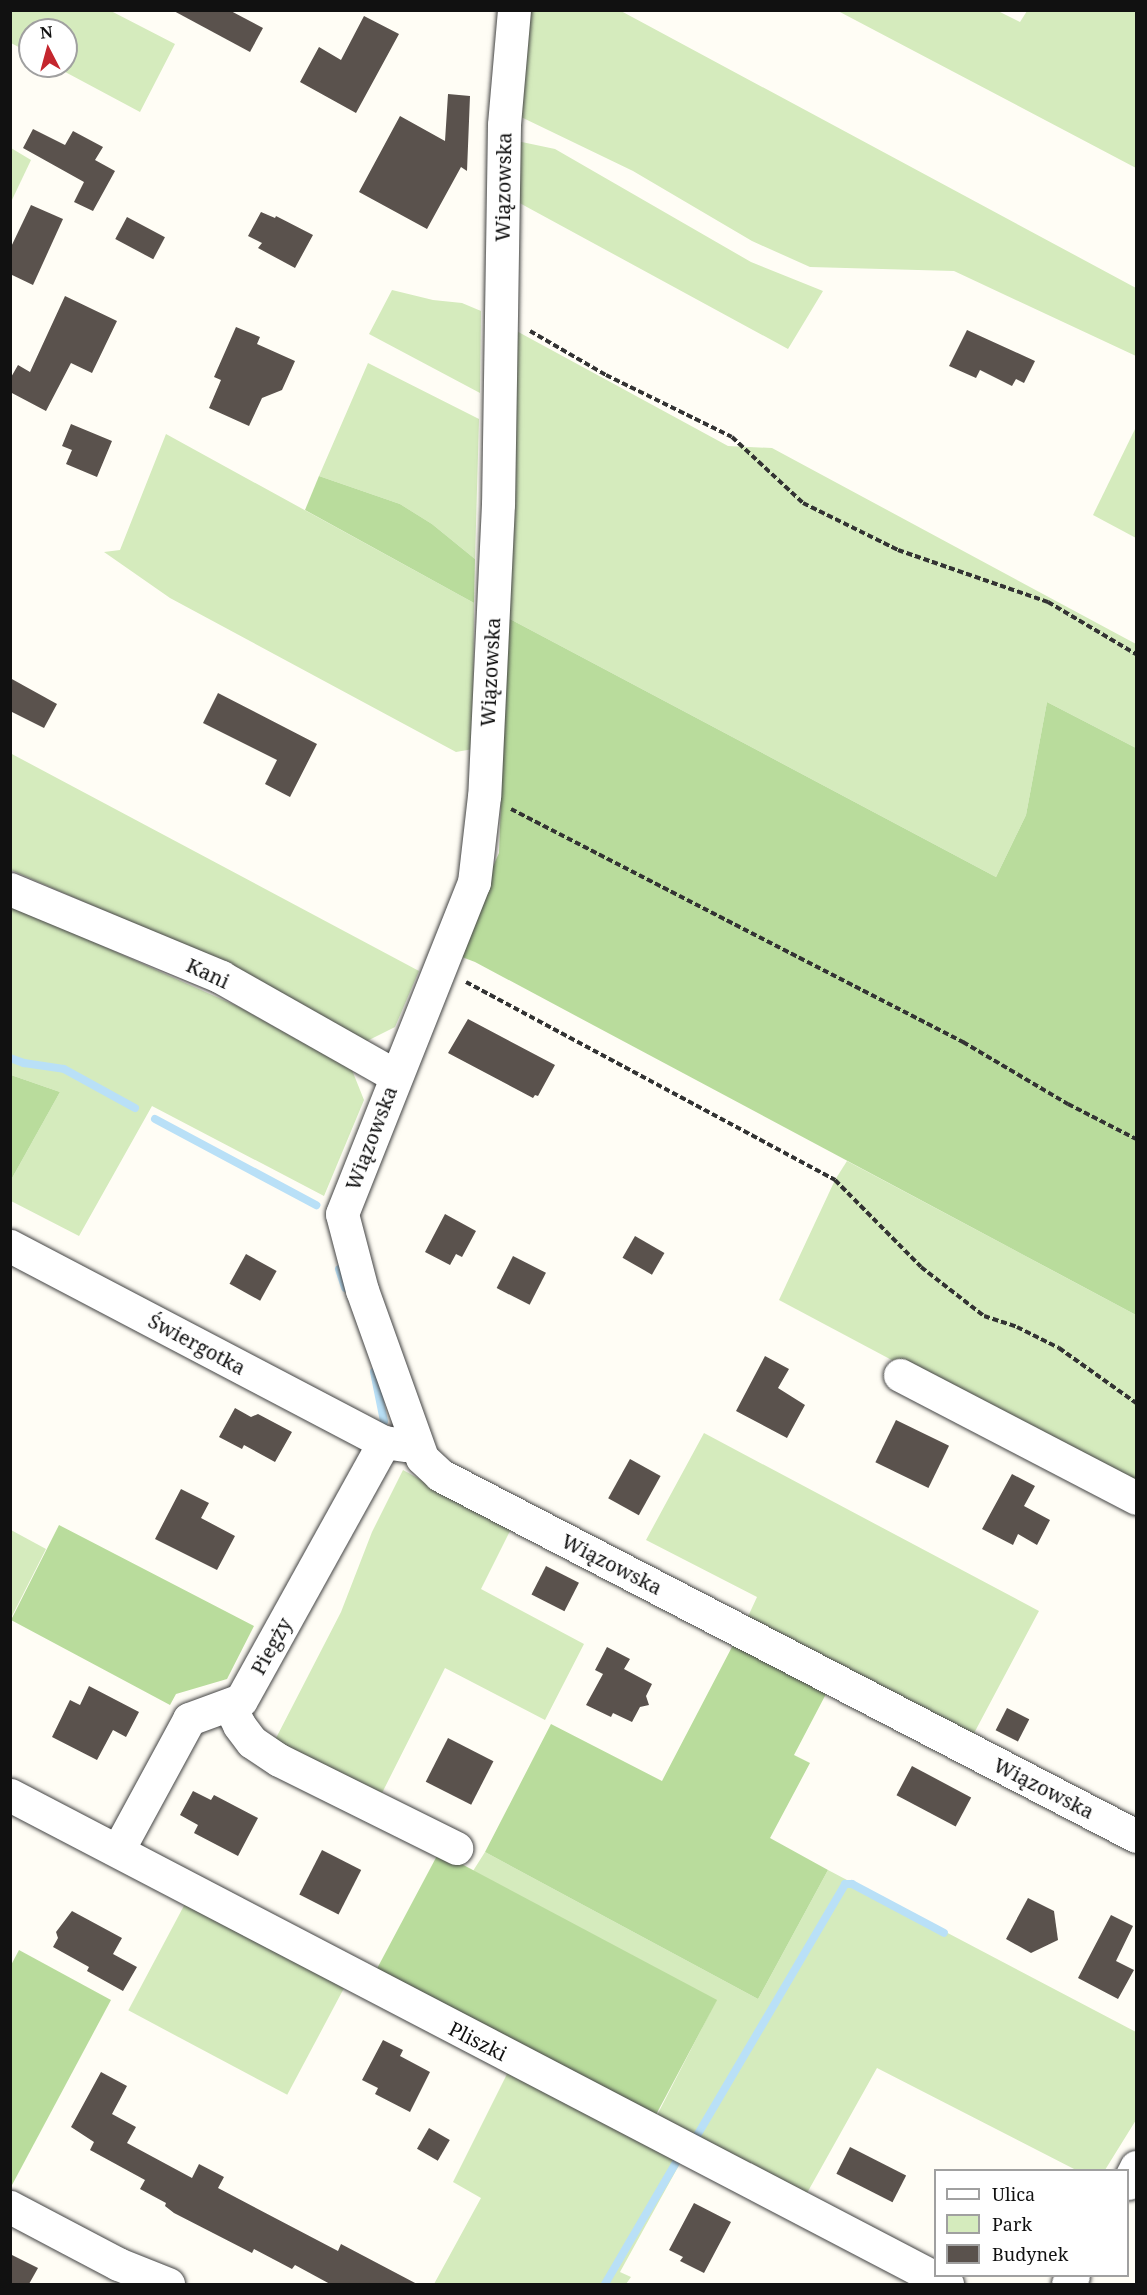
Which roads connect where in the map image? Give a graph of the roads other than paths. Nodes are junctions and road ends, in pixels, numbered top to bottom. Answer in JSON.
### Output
{"nodes":[{"id":1,"x":514,"y":10,"type":"edge"},
{"id":2,"x":10,"y":889,"type":"edge"},
{"id":3,"x":396,"y":1076,"type":"junction"},
{"id":4,"x":10,"y":1246,"type":"edge"},
{"id":5,"x":900,"y":1375,"type":"dead end"},
{"id":6,"x":384,"y":1442,"type":"junction"},
{"id":7,"x":417,"y":1446,"type":"junction"},
{"id":8,"x":1137,"y":1498,"type":"edge"},
{"id":9,"x":229,"y":1704,"type":"junction"},
{"id":10,"x":10,"y":1795,"type":"edge"},
{"id":11,"x":1137,"y":1836,"type":"edge"},
{"id":12,"x":456,"y":1848,"type":"dead end"},
{"id":13,"x":118,"y":1850,"type":"junction"},
{"id":14,"x":1137,"y":2167,"type":"edge"},
{"id":15,"x":1129,"y":2181,"type":"edge"},
{"id":16,"x":10,"y":2207,"type":"edge"},
{"id":17,"x":112,"y":2274,"type":"edge"},
{"id":18,"x":168,"y":2284,"type":"edge"},
{"id":19,"x":947,"y":2284,"type":"edge"}],
"edges":[{"from":1,"to":3,"type":"street","name":"Wiązowska"},
{"from":2,"to":3,"type":"street","name":"Kani"},
{"from":3,"to":7,"type":"street","name":"Wiązowska"},
{"from":4,"to":6,"type":"street","name":"Świergotka"},
{"from":5,"to":8,"type":"street"},
{"from":6,"to":7,"type":"street"},
{"from":6,"to":9,"type":"street","name":"Piegży"},
{"from":7,"to":11,"type":"street","name":"Wiązowska"},
{"from":9,"to":12,"type":"street"},
{"from":9,"to":13,"type":"street","name":"Piegży"},
{"from":10,"to":13,"type":"street","name":"Pliszki"},
{"from":13,"to":19,"type":"street","name":"Pliszki"},
{"from":14,"to":15,"type":"street"},
{"from":16,"to":17,"type":"street"},
{"from":17,"to":18,"type":"street"}]}
